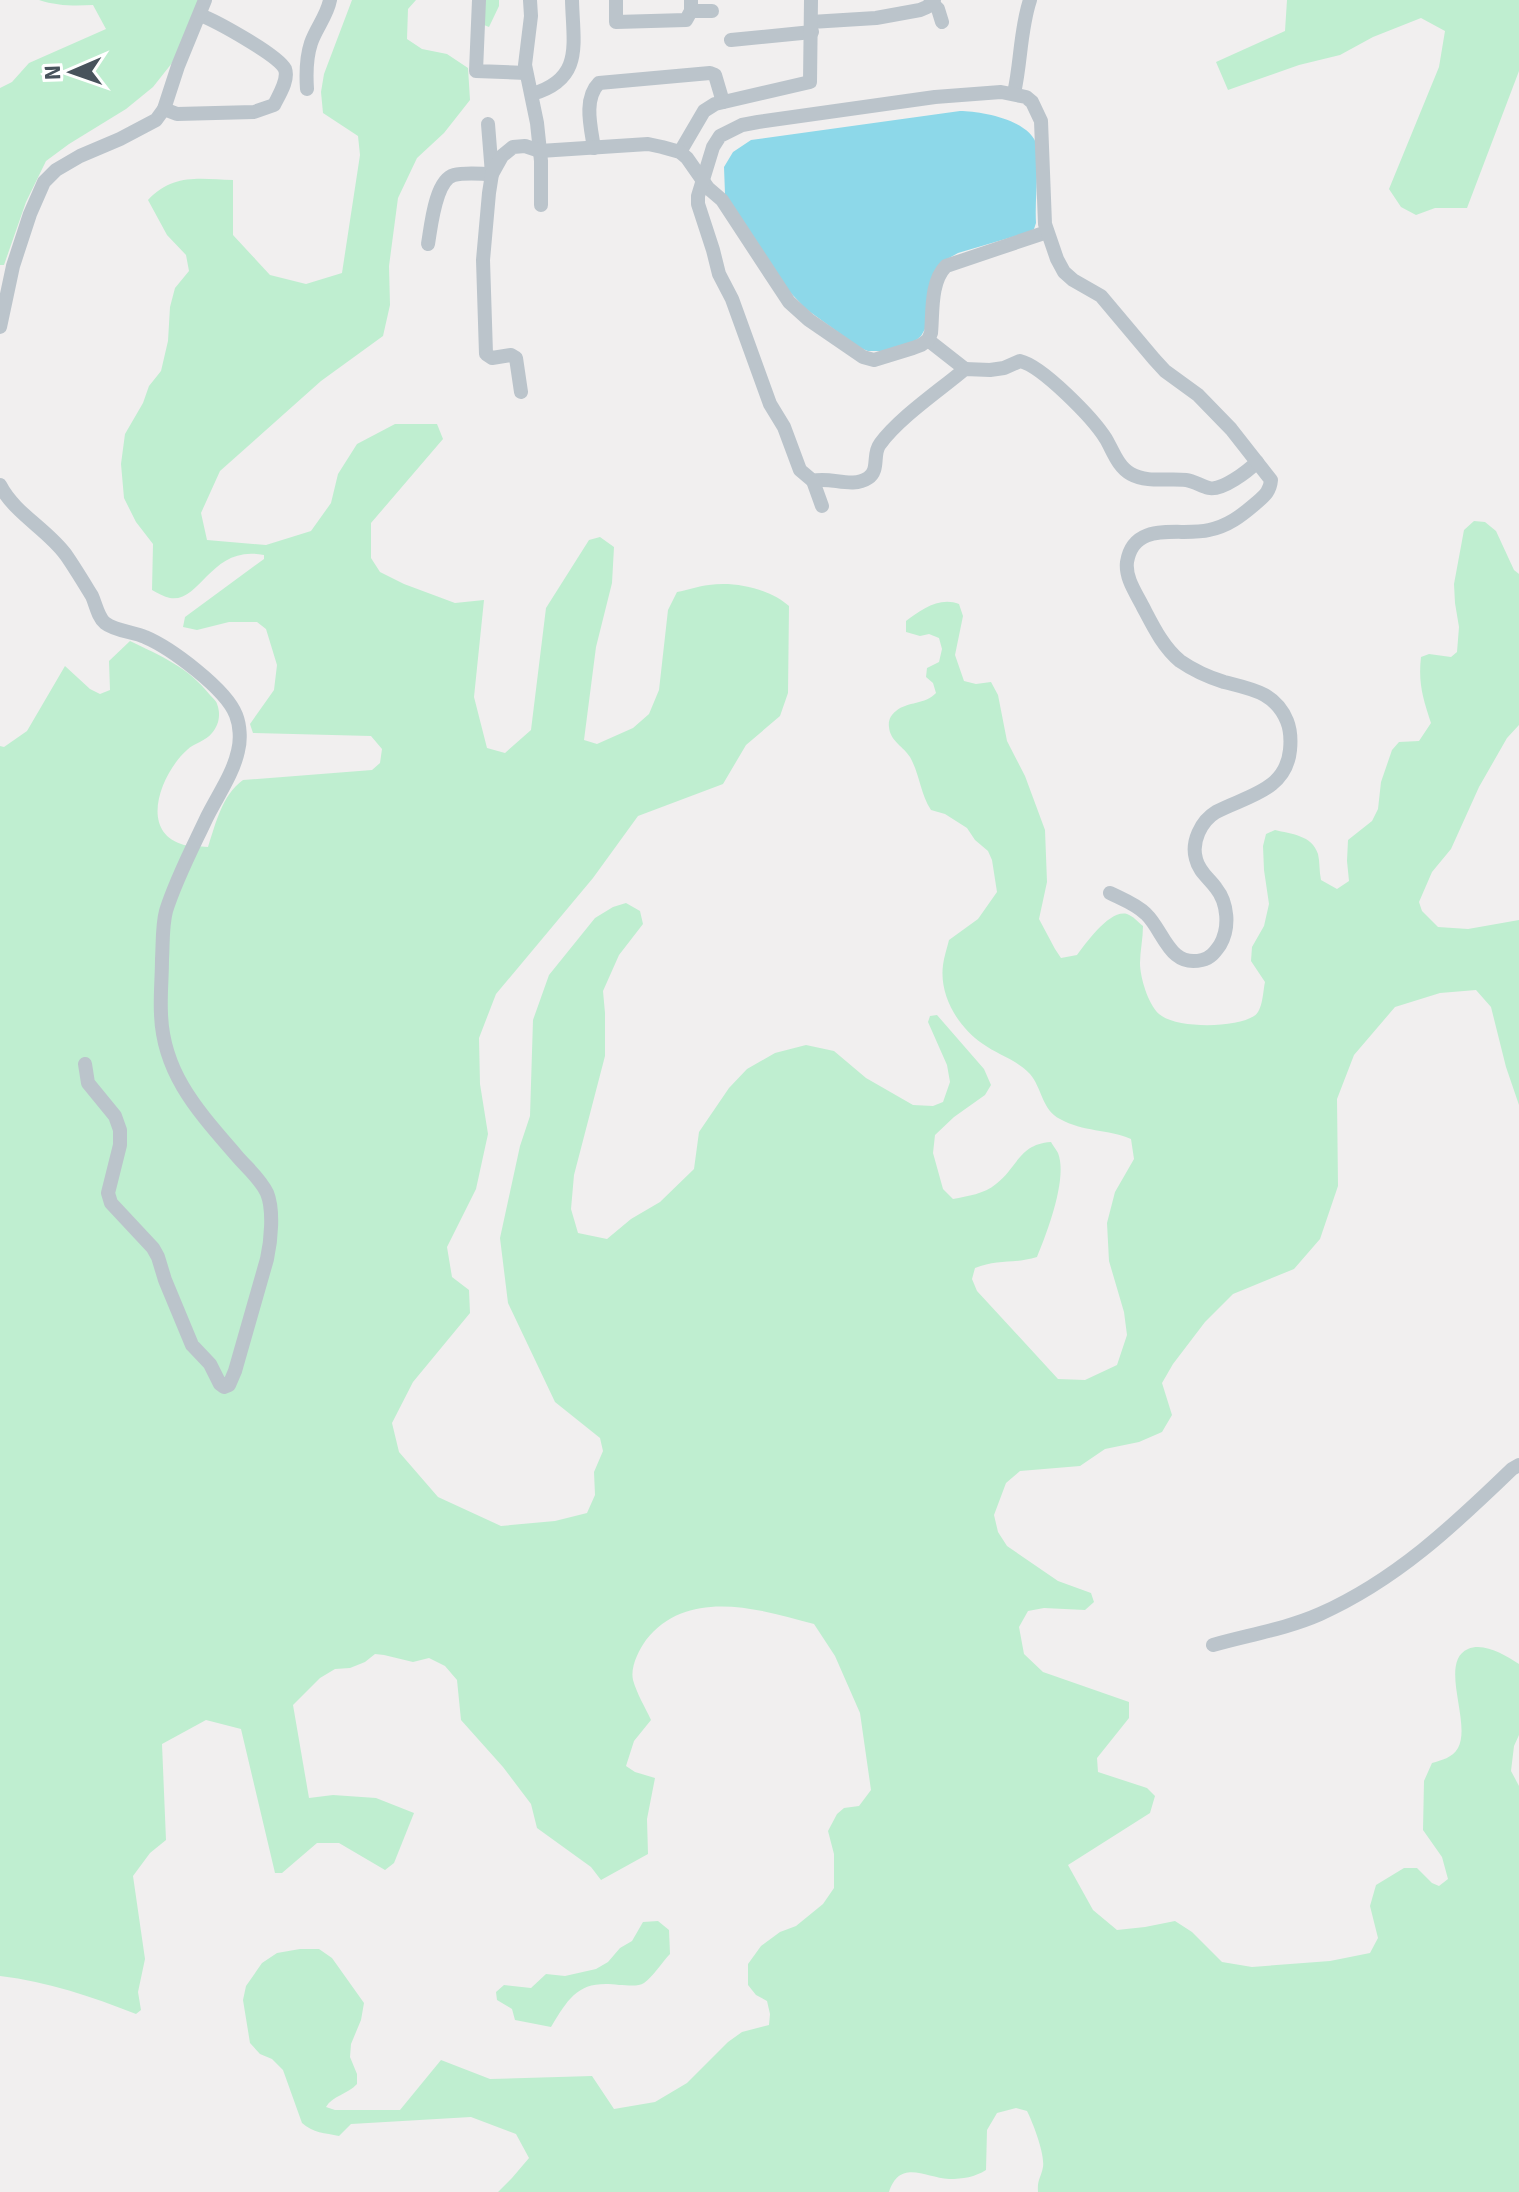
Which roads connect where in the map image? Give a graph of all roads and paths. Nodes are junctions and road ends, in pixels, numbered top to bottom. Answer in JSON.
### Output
{"nodes":[{"id":1,"x":205,"y":0,"type":"edge"},
{"id":2,"x":330,"y":0,"type":"edge"},
{"id":3,"x":479,"y":0,"type":"edge"},
{"id":4,"x":530,"y":0,"type":"edge"},
{"id":5,"x":572,"y":0,"type":"edge"},
{"id":6,"x":616,"y":0,"type":"edge"},
{"id":7,"x":811,"y":0,"type":"edge"},
{"id":8,"x":1030,"y":0,"type":"edge"},
{"id":9,"x":933,"y":1,"type":"edge"},
{"id":10,"x":691,"y":5,"type":"edge"},
{"id":11,"x":712,"y":11,"type":"dead end"},
{"id":12,"x":200,"y":15,"type":"junction"},
{"id":13,"x":942,"y":22,"type":"dead end"},
{"id":14,"x":812,"y":27,"type":"junction"},
{"id":15,"x":731,"y":40,"type":"dead end"},
{"id":16,"x":526,"y":73,"type":"junction"},
{"id":17,"x":281,"y":91,"type":"junction"},
{"id":18,"x":1014,"y":93,"type":"junction"},
{"id":19,"x":532,"y":94,"type":"junction"},
{"id":20,"x":723,"y":102,"type":"junction"},
{"id":21,"x":164,"y":109,"type":"junction"},
{"id":22,"x":488,"y":124,"type":"dead end"},
{"id":23,"x":594,"y":148,"type":"junction"},
{"id":24,"x":540,"y":151,"type":"junction"},
{"id":25,"x":680,"y":152,"type":"junction"},
{"id":26,"x":492,"y":174,"type":"junction"},
{"id":27,"x":702,"y":181,"type":"junction"},
{"id":28,"x":541,"y":205,"type":"dead end"},
{"id":29,"x":1047,"y":232,"type":"junction"},
{"id":30,"x":428,"y":244,"type":"dead end"},
{"id":31,"x":0,"y":327,"type":"edge"},
{"id":32,"x":928,"y":340,"type":"junction"},
{"id":33,"x":965,"y":369,"type":"junction"},
{"id":34,"x":521,"y":392,"type":"dead end"},
{"id":35,"x":1257,"y":462,"type":"junction"},
{"id":36,"x":813,"y":481,"type":"junction"},
{"id":37,"x":0,"y":485,"type":"edge"},
{"id":38,"x":822,"y":506,"type":"dead end"},
{"id":39,"x":1110,"y":893,"type":"dead end"},
{"id":40,"x":85,"y":1064,"type":"dead end"},
{"id":41,"x":1519,"y":1465,"type":"edge"},
{"id":42,"x":1213,"y":1645,"type":"dead end"}],
"edges":[{"from":1,"to":12,"type":"street"},
{"from":2,"to":17,"type":"street"},
{"from":3,"to":16,"type":"street"},
{"from":4,"to":16,"type":"street"},
{"from":5,"to":19,"type":"street"},
{"from":6,"to":10,"type":"street"},
{"from":7,"to":14,"type":"street"},
{"from":8,"to":18,"type":"street"},
{"from":9,"to":13,"type":"street"},
{"from":9,"to":14,"type":"street"},
{"from":10,"to":11,"type":"street"},
{"from":12,"to":17,"type":"street"},
{"from":12,"to":21,"type":"street"},
{"from":14,"to":15,"type":"street"},
{"from":14,"to":20,"type":"street"},
{"from":16,"to":19,"type":"street"},
{"from":17,"to":21,"type":"street"},
{"from":18,"to":27,"type":"street"},
{"from":18,"to":29,"type":"street"},
{"from":19,"to":24,"type":"street"},
{"from":20,"to":23,"type":"street"},
{"from":20,"to":25,"type":"street"},
{"from":21,"to":31,"type":"street"},
{"from":22,"to":26,"type":"street"},
{"from":23,"to":24,"type":"street"},
{"from":23,"to":25,"type":"street"},
{"from":24,"to":26,"type":"street"},
{"from":24,"to":28,"type":"street"},
{"from":25,"to":27,"type":"street"},
{"from":26,"to":30,"type":"street"},
{"from":26,"to":34,"type":"street"},
{"from":27,"to":32,"type":"street"},
{"from":27,"to":36,"type":"street"},
{"from":29,"to":32,"type":"street"},
{"from":29,"to":35,"type":"street"},
{"from":32,"to":33,"type":"street"},
{"from":33,"to":35,"type":"street"},
{"from":33,"to":36,"type":"street"},
{"from":35,"to":39,"type":"street"},
{"from":36,"to":38,"type":"street"},
{"from":37,"to":40,"type":"street"},
{"from":41,"to":42,"type":"street"}]}
